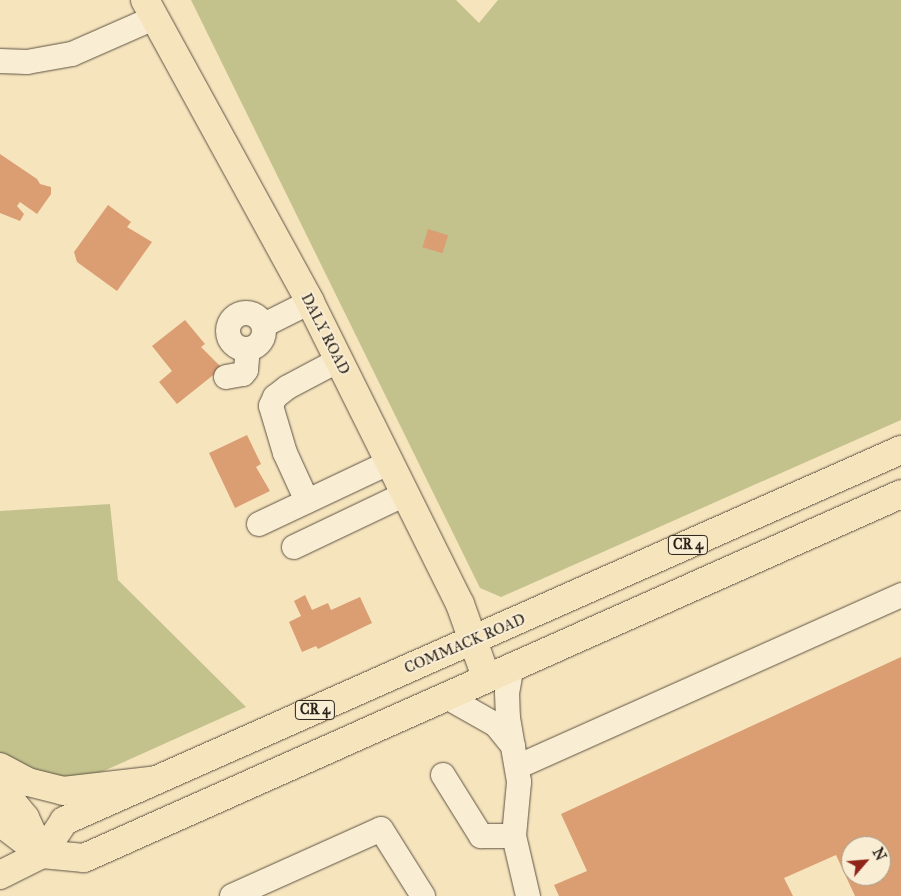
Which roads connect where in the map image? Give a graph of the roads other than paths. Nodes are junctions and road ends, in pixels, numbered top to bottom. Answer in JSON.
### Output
{"nodes":[{"id":1,"x":150,"y":9,"type":"edge"},
{"id":2,"x":0,"y":61,"type":"edge"},
{"id":3,"x":310,"y":302,"type":"junction"},
{"id":4,"x":264,"y":325,"type":"junction"},
{"id":5,"x":248,"y":349,"type":"junction"},
{"id":6,"x":339,"y":360,"type":"junction"},
{"id":7,"x":226,"y":377,"type":"dead end"},
{"id":8,"x":901,"y":450,"type":"edge"},
{"id":9,"x":390,"y":462,"type":"junction"},
{"id":10,"x":405,"y":494,"type":"junction"},
{"id":11,"x":901,"y":494,"type":"edge"},
{"id":12,"x":307,"y":501,"type":"junction"},
{"id":13,"x":259,"y":524,"type":"dead end"},
{"id":14,"x":294,"y":547,"type":"dead end"},
{"id":15,"x":901,"y":595,"type":"edge"},
{"id":16,"x":474,"y":638,"type":"junction"},
{"id":17,"x":512,"y":665,"type":"junction"},
{"id":18,"x":486,"y":677,"type":"junction"},
{"id":19,"x":445,"y":696,"type":"junction"},
{"id":20,"x":516,"y":757,"type":"junction"},
{"id":21,"x":0,"y":767,"type":"edge"},
{"id":22,"x":443,"y":775,"type":"dead end"},
{"id":23,"x":156,"y":780,"type":"junction"},
{"id":24,"x":0,"y":787,"type":"edge"},
{"id":25,"x":0,"y":822,"type":"edge"},
{"id":26,"x":514,"y":836,"type":"junction"},
{"id":27,"x":42,"y":854,"type":"junction"},
{"id":28,"x":0,"y":874,"type":"edge"},
{"id":29,"x":232,"y":896,"type":"edge"},
{"id":30,"x":423,"y":896,"type":"edge"},
{"id":31,"x":528,"y":896,"type":"edge"}],
"edges":[{"from":1,"to":2,"type":"street"},
{"from":1,"to":3,"type":"main road","name":"DALY ROAD"},
{"from":3,"to":4,"type":"street"},
{"from":3,"to":6,"type":"main road","name":"DALY ROAD"},
{"from":4,"to":5,"type":"street"},
{"from":4,"to":5,"type":"street"},
{"from":5,"to":7,"type":"street"},
{"from":6,"to":9,"type":"main road","name":"DALY ROAD"},
{"from":6,"to":12,"type":"street"},
{"from":8,"to":16,"type":"main road","name":"COMMACK ROAD","number":"CR 4"},
{"from":9,"to":10,"type":"main road","name":"DALY ROAD"},
{"from":9,"to":12,"type":"street"},
{"from":10,"to":14,"type":"street"},
{"from":10,"to":16,"type":"main road","name":"DALY ROAD"},
{"from":11,"to":17,"type":"main road","number":"CR 4"},
{"from":12,"to":13,"type":"street"},
{"from":15,"to":20,"type":"street"},
{"from":16,"to":18,"type":"main road","name":"DALY ROAD"},
{"from":16,"to":23,"type":"main road","name":"COMMACK ROAD","number":"CR 4"},
{"from":17,"to":18,"type":"main road","number":"CR 4"},
{"from":17,"to":20,"type":"street"},
{"from":18,"to":19,"type":"main road","number":"CR 4"},
{"from":19,"to":20,"type":"street"},
{"from":19,"to":27,"type":"main road","number":"CR 4"},
{"from":20,"to":26,"type":"street"},
{"from":21,"to":23,"type":"main road"},
{"from":22,"to":26,"type":"street"},
{"from":23,"to":27,"type":"main road","name":"COMMACK ROAD","number":"CR 4"},
{"from":24,"to":27,"type":"main road"},
{"from":25,"to":27,"type":"main road"},
{"from":26,"to":31,"type":"street"},
{"from":27,"to":28,"type":"main road"},
{"from":29,"to":30,"type":"street"}]}
